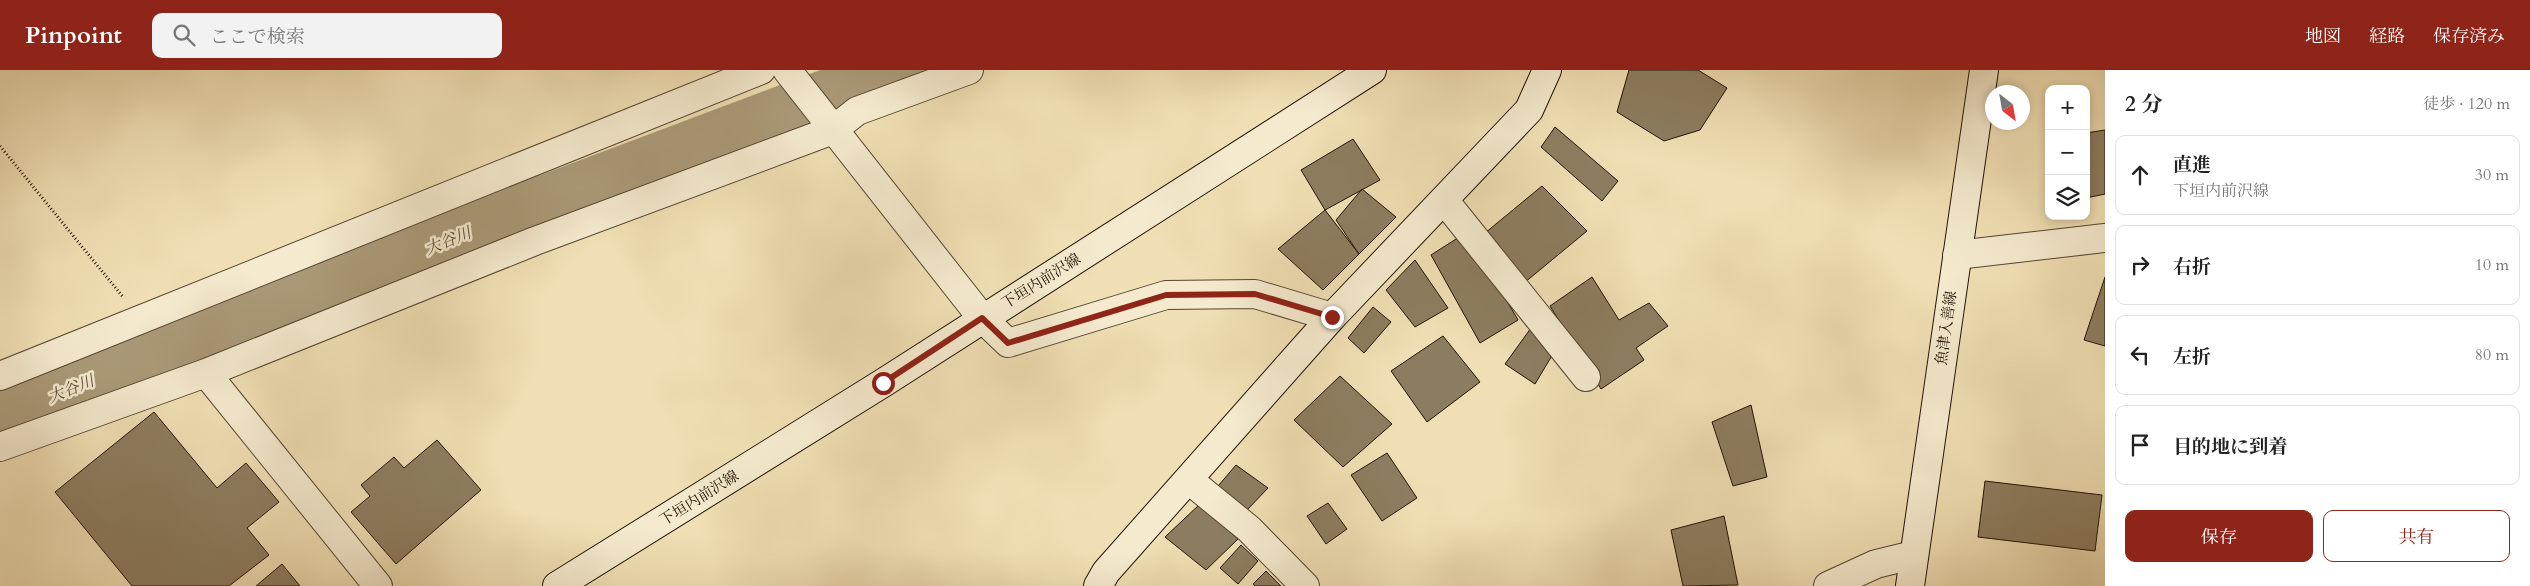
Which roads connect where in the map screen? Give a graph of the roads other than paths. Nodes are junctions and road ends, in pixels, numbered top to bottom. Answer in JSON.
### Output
{"nodes":[{"id":1,"x":761,"y":70,"type":"edge"},
{"id":2,"x":969,"y":70,"type":"edge"},
{"id":3,"x":1372,"y":70,"type":"edge"},
{"id":4,"x":1547,"y":70,"type":"edge"},
{"id":5,"x":1984,"y":70,"type":"edge"},
{"id":6,"x":789,"y":73,"type":"edge"},
{"id":7,"x":827,"y":122,"type":"junction"},
{"id":8,"x":1444,"y":200,"type":"junction"},
{"id":9,"x":2105,"y":238,"type":"edge"},
{"id":10,"x":1957,"y":255,"type":"junction"},
{"id":11,"x":1332,"y":317,"type":"junction"},
{"id":12,"x":982,"y":318,"type":"junction"},
{"id":13,"x":206,"y":373,"type":"junction"},
{"id":14,"x":0,"y":376,"type":"edge"},
{"id":15,"x":1586,"y":377,"type":"dead end"},
{"id":16,"x":0,"y":447,"type":"edge"},
{"id":17,"x":1189,"y":480,"type":"junction"},
{"id":18,"x":1913,"y":555,"type":"junction"},
{"id":19,"x":378,"y":586,"type":"edge"},
{"id":20,"x":557,"y":586,"type":"edge"},
{"id":21,"x":1098,"y":586,"type":"edge"},
{"id":22,"x":1305,"y":586,"type":"edge"},
{"id":23,"x":1828,"y":586,"type":"edge"},
{"id":24,"x":1910,"y":586,"type":"edge"}],
"edges":[{"from":1,"to":14,"type":"street"},
{"from":2,"to":7,"type":"street"},
{"from":3,"to":12,"type":"street","name":"下垣内前沢線"},
{"from":4,"to":8,"type":"street"},
{"from":5,"to":10,"type":"street","name":"魚津入善線"},
{"from":6,"to":7,"type":"street"},
{"from":7,"to":12,"type":"street"},
{"from":7,"to":13,"type":"street"},
{"from":8,"to":11,"type":"street"},
{"from":8,"to":15,"type":"street"},
{"from":9,"to":10,"type":"street"},
{"from":10,"to":18,"type":"street","name":"魚津入善線"},
{"from":11,"to":12,"type":"street"},
{"from":11,"to":17,"type":"street"},
{"from":12,"to":20,"type":"street","name":"下垣内前沢線"},
{"from":13,"to":16,"type":"street"},
{"from":13,"to":19,"type":"street"},
{"from":17,"to":21,"type":"street"},
{"from":17,"to":22,"type":"street"},
{"from":18,"to":23,"type":"street"},
{"from":18,"to":24,"type":"street","name":"魚津入善線"}]}
